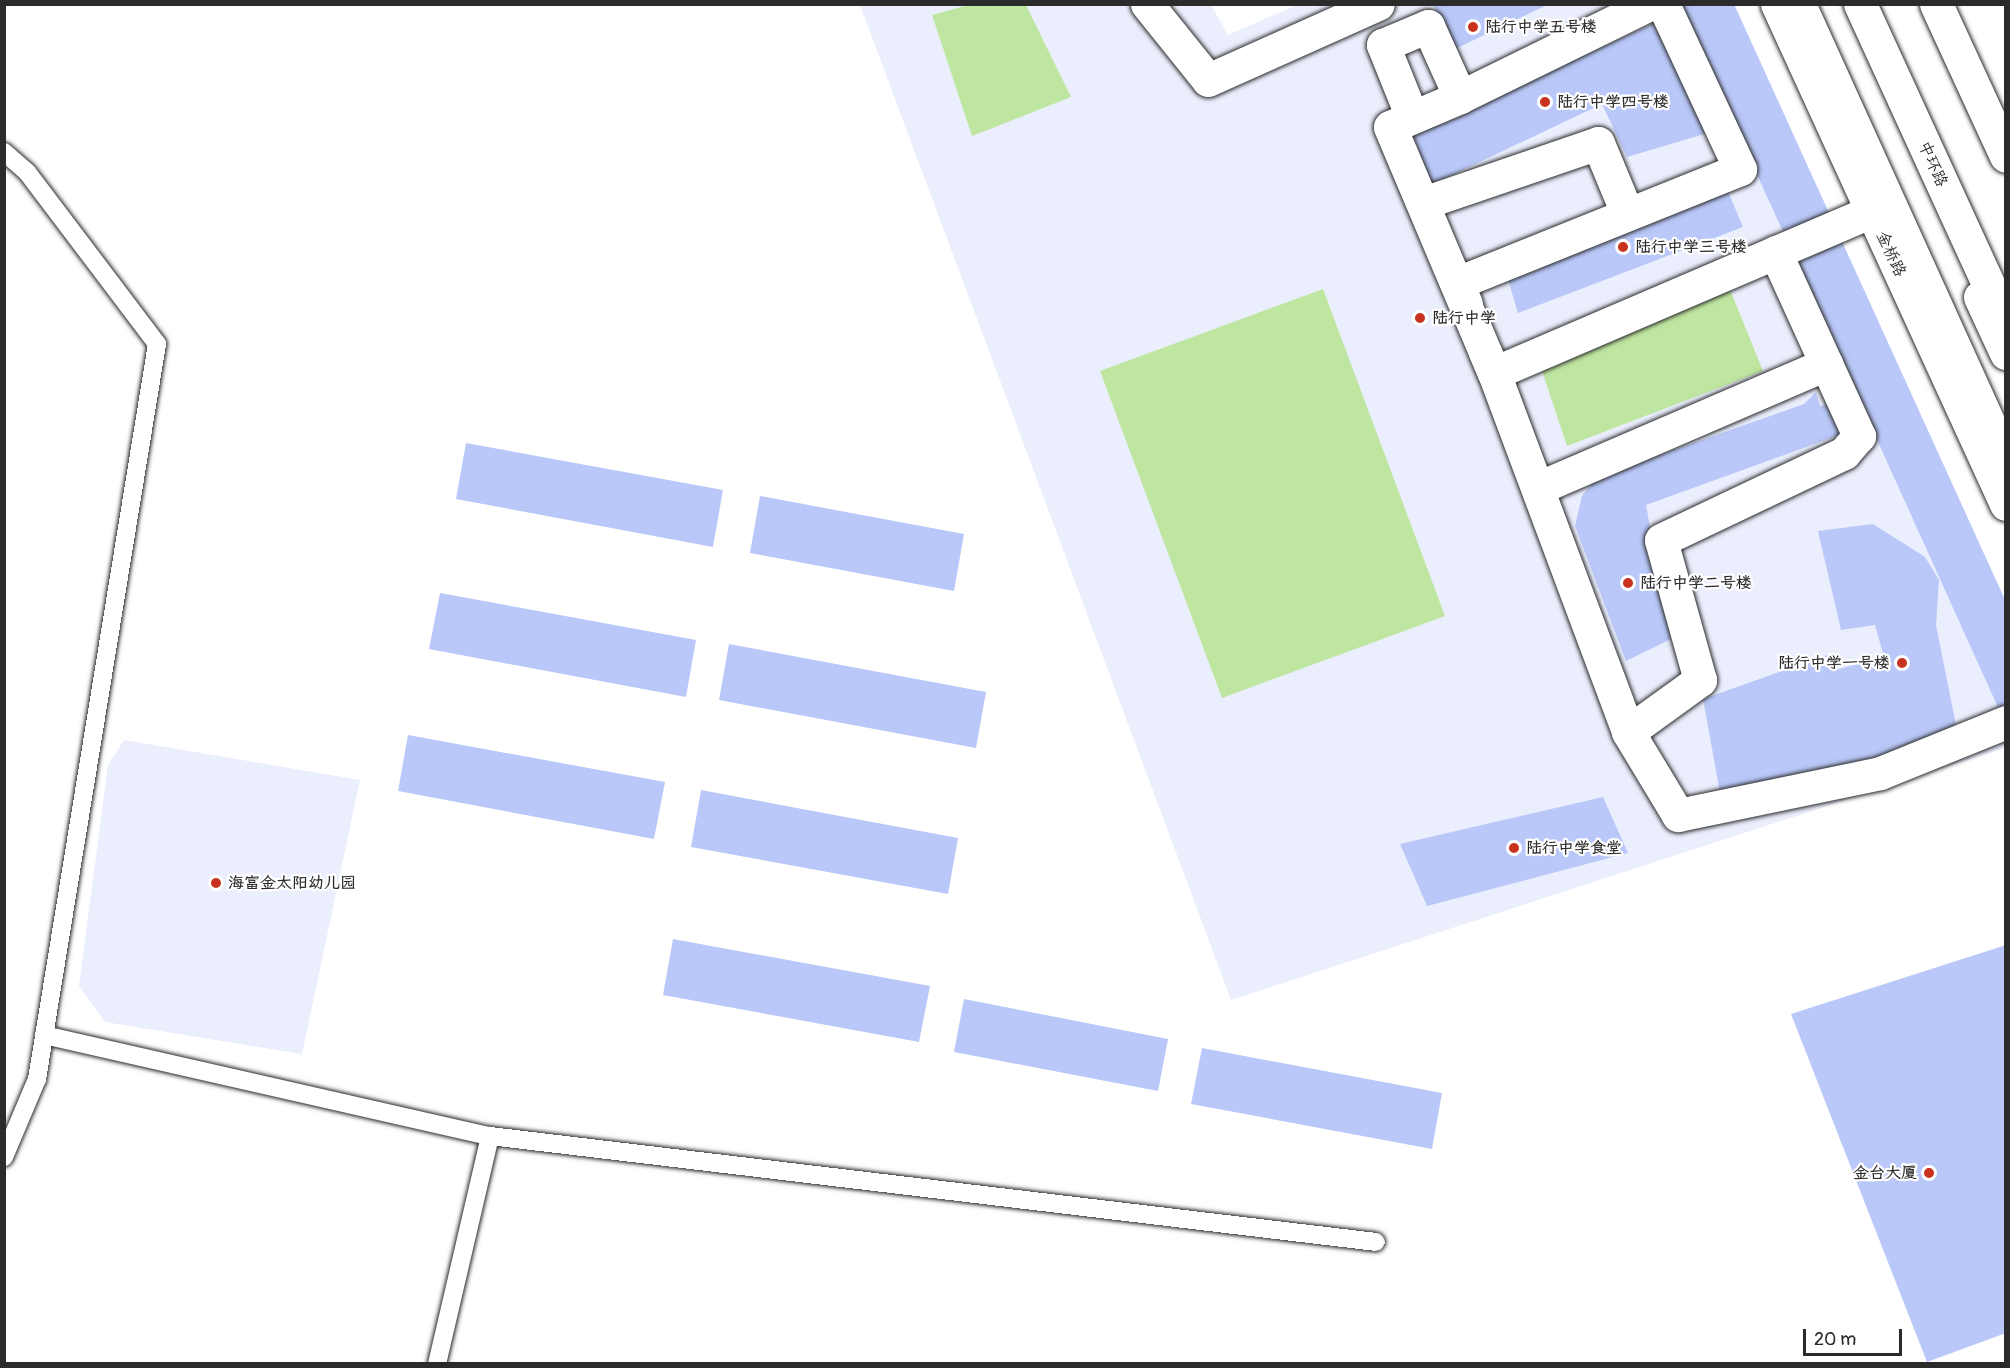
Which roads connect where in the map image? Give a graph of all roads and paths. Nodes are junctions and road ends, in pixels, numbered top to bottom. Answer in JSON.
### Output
{"nodes":[{"id":1,"x":1147,"y":4,"type":"edge"},
{"id":2,"x":1378,"y":4,"type":"edge"},
{"id":3,"x":1650,"y":4,"type":"edge"},
{"id":4,"x":1663,"y":4,"type":"edge"},
{"id":5,"x":1777,"y":4,"type":"edge"},
{"id":6,"x":1799,"y":4,"type":"edge"},
{"id":7,"x":1843,"y":4,"type":"edge"},
{"id":8,"x":1860,"y":4,"type":"edge"},
{"id":9,"x":1937,"y":4,"type":"edge"},
{"id":10,"x":1461,"y":97,"type":"junction"},
{"id":11,"x":1412,"y":117,"type":"junction"},
{"id":12,"x":4,"y":152,"type":"edge"},
{"id":13,"x":2006,"y":154,"type":"edge"},
{"id":14,"x":1423,"y":203,"type":"junction"},
{"id":15,"x":1872,"y":211,"type":"junction"},
{"id":16,"x":1627,"y":213,"type":"junction"},
{"id":17,"x":1775,"y":252,"type":"junction"},
{"id":18,"x":1457,"y":283,"type":"junction"},
{"id":19,"x":2006,"y":323,"type":"edge"},
{"id":20,"x":2006,"y":353,"type":"edge"},
{"id":21,"x":1827,"y":364,"type":"junction"},
{"id":22,"x":1494,"y":373,"type":"junction"},
{"id":23,"x":2006,"y":461,"type":"edge"},
{"id":24,"x":1538,"y":488,"type":"junction"},
{"id":25,"x":2006,"y":504,"type":"edge"},
{"id":26,"x":2006,"y":722,"type":"edge"},
{"id":27,"x":1628,"y":732,"type":"junction"},
{"id":28,"x":44,"y":1035,"type":"junction"},
{"id":29,"x":490,"y":1136,"type":"junction"},
{"id":30,"x":4,"y":1157,"type":"edge"},
{"id":31,"x":1376,"y":1242,"type":"dead end"},
{"id":32,"x":437,"y":1364,"type":"edge"}],
"edges":[{"from":1,"to":2,"type":"main road"},
{"from":3,"to":10,"type":"main road"},
{"from":4,"to":16,"type":"main road"},
{"from":5,"to":15,"type":"main road","name":"金桥路"},
{"from":6,"to":23,"type":"main road"},
{"from":7,"to":20,"type":"main road"},
{"from":8,"to":19,"type":"main road","name":"中环路"},
{"from":9,"to":13,"type":"main road"},
{"from":10,"to":11,"type":"main road"},
{"from":10,"to":11,"type":"main road"},
{"from":11,"to":14,"type":"main road"},
{"from":12,"to":28,"type":"lane"},
{"from":14,"to":16,"type":"main road"},
{"from":14,"to":18,"type":"main road"},
{"from":15,"to":17,"type":"main road"},
{"from":15,"to":25,"type":"main road","name":"金桥路"},
{"from":16,"to":18,"type":"main road"},
{"from":17,"to":21,"type":"main road"},
{"from":17,"to":22,"type":"main road"},
{"from":18,"to":22,"type":"main road"},
{"from":21,"to":24,"type":"main road"},
{"from":21,"to":27,"type":"main road"},
{"from":22,"to":24,"type":"main road"},
{"from":24,"to":27,"type":"main road"},
{"from":26,"to":27,"type":"main road"},
{"from":28,"to":29,"type":"lane"},
{"from":28,"to":30,"type":"lane"},
{"from":29,"to":31,"type":"lane"},
{"from":29,"to":32,"type":"lane"}]}
